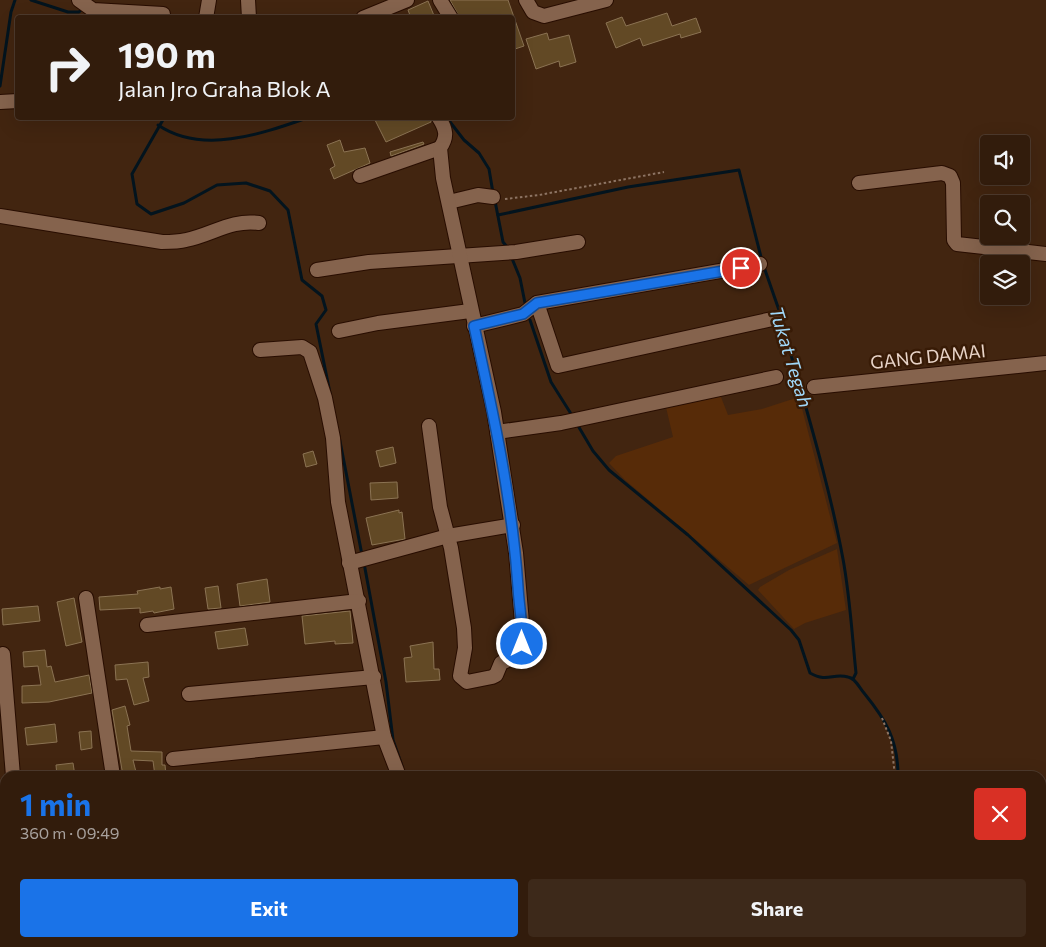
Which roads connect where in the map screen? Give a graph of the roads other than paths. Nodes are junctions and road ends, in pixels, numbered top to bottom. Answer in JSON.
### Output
{"nodes":[{"id":1,"x":79,"y":0,"type":"edge"},
{"id":2,"x":209,"y":0,"type":"edge"},
{"id":3,"x":248,"y":0,"type":"edge"},
{"id":4,"x":407,"y":0,"type":"edge"},
{"id":5,"x":440,"y":0,"type":"edge"},
{"id":6,"x":526,"y":0,"type":"edge"},
{"id":7,"x":606,"y":0,"type":"edge"},
{"id":8,"x":377,"y":10,"type":"edge"},
{"id":9,"x":163,"y":14,"type":"dead end"},
{"id":10,"x":206,"y":15,"type":"edge"},
{"id":11,"x":249,"y":15,"type":"edge"},
{"id":12,"x":449,"y":15,"type":"edge"},
{"id":13,"x":15,"y":101,"type":"edge"},
{"id":14,"x":2,"y":102,"type":"edge"},
{"id":15,"x":440,"y":120,"type":"edge"},
{"id":16,"x":440,"y":148,"type":"junction"},
{"id":17,"x":360,"y":176,"type":"dead end"},
{"id":18,"x":859,"y":183,"type":"dead end"},
{"id":19,"x":500,"y":198,"type":"road end"},
{"id":20,"x":449,"y":202,"type":"junction"},
{"id":21,"x":0,"y":216,"type":"edge"},
{"id":22,"x":259,"y":223,"type":"dead end"},
{"id":23,"x":578,"y":242,"type":"dead end"},
{"id":24,"x":1046,"y":254,"type":"edge"},
{"id":25,"x":458,"y":255,"type":"junction"},
{"id":26,"x":760,"y":264,"type":"dead end"},
{"id":27,"x":317,"y":270,"type":"dead end"},
{"id":28,"x":537,"y":303,"type":"junction"},
{"id":29,"x":470,"y":311,"type":"junction"},
{"id":30,"x":777,"y":318,"type":"dead end"},
{"id":31,"x":474,"y":326,"type":"junction"},
{"id":32,"x":339,"y":331,"type":"dead end"},
{"id":33,"x":260,"y":350,"type":"dead end"},
{"id":34,"x":1046,"y":364,"type":"edge"},
{"id":35,"x":776,"y":377,"type":"dead end"},
{"id":36,"x":814,"y":387,"type":"dead end"},
{"id":37,"x":429,"y":426,"type":"dead end"},
{"id":38,"x":497,"y":432,"type":"junction"},
{"id":39,"x":512,"y":525,"type":"junction"},
{"id":40,"x":448,"y":536,"type":"junction"},
{"id":41,"x":352,"y":562,"type":"junction"},
{"id":42,"x":86,"y":598,"type":"dead end"},
{"id":43,"x":359,"y":601,"type":"junction"},
{"id":44,"x":147,"y":625,"type":"dead end"},
{"id":45,"x":4,"y":654,"type":"dead end"},
{"id":46,"x":374,"y":677,"type":"junction"},
{"id":47,"x":189,"y":694,"type":"dead end"},
{"id":48,"x":384,"y":737,"type":"junction"},
{"id":49,"x":174,"y":759,"type":"dead end"},
{"id":50,"x":13,"y":771,"type":"edge"},
{"id":51,"x":113,"y":771,"type":"edge"},
{"id":52,"x":396,"y":771,"type":"edge"}],
"edges":[{"from":1,"to":9,"type":"street"},
{"from":2,"to":10,"type":"street"},
{"from":3,"to":11,"type":"street"},
{"from":4,"to":8,"type":"street"},
{"from":5,"to":12,"type":"street"},
{"from":6,"to":7,"type":"street"},
{"from":13,"to":14,"type":"street"},
{"from":15,"to":16,"type":"street"},
{"from":16,"to":17,"type":"street"},
{"from":16,"to":20,"type":"street"},
{"from":18,"to":24,"type":"street"},
{"from":19,"to":20,"type":"street"},
{"from":20,"to":25,"type":"street"},
{"from":21,"to":22,"type":"street"},
{"from":23,"to":25,"type":"street"},
{"from":25,"to":27,"type":"street"},
{"from":25,"to":29,"type":"street"},
{"from":26,"to":28,"type":"street"},
{"from":28,"to":30,"type":"street"},
{"from":28,"to":31,"type":"street"},
{"from":29,"to":31,"type":"street"},
{"from":29,"to":32,"type":"street"},
{"from":31,"to":38,"type":"street"},
{"from":33,"to":41,"type":"street"},
{"from":34,"to":36,"type":"street","name":"GANG DAMAI"},
{"from":35,"to":38,"type":"street"},
{"from":37,"to":40,"type":"street"},
{"from":38,"to":39,"type":"street"},
{"from":39,"to":40,"type":"street"},
{"from":39,"to":40,"type":"street"},
{"from":40,"to":41,"type":"street"},
{"from":41,"to":43,"type":"street"},
{"from":42,"to":51,"type":"street"},
{"from":43,"to":44,"type":"street"},
{"from":43,"to":46,"type":"street"},
{"from":45,"to":50,"type":"street"},
{"from":46,"to":47,"type":"street"},
{"from":46,"to":48,"type":"street"},
{"from":48,"to":49,"type":"street"},
{"from":48,"to":52,"type":"street"}]}
